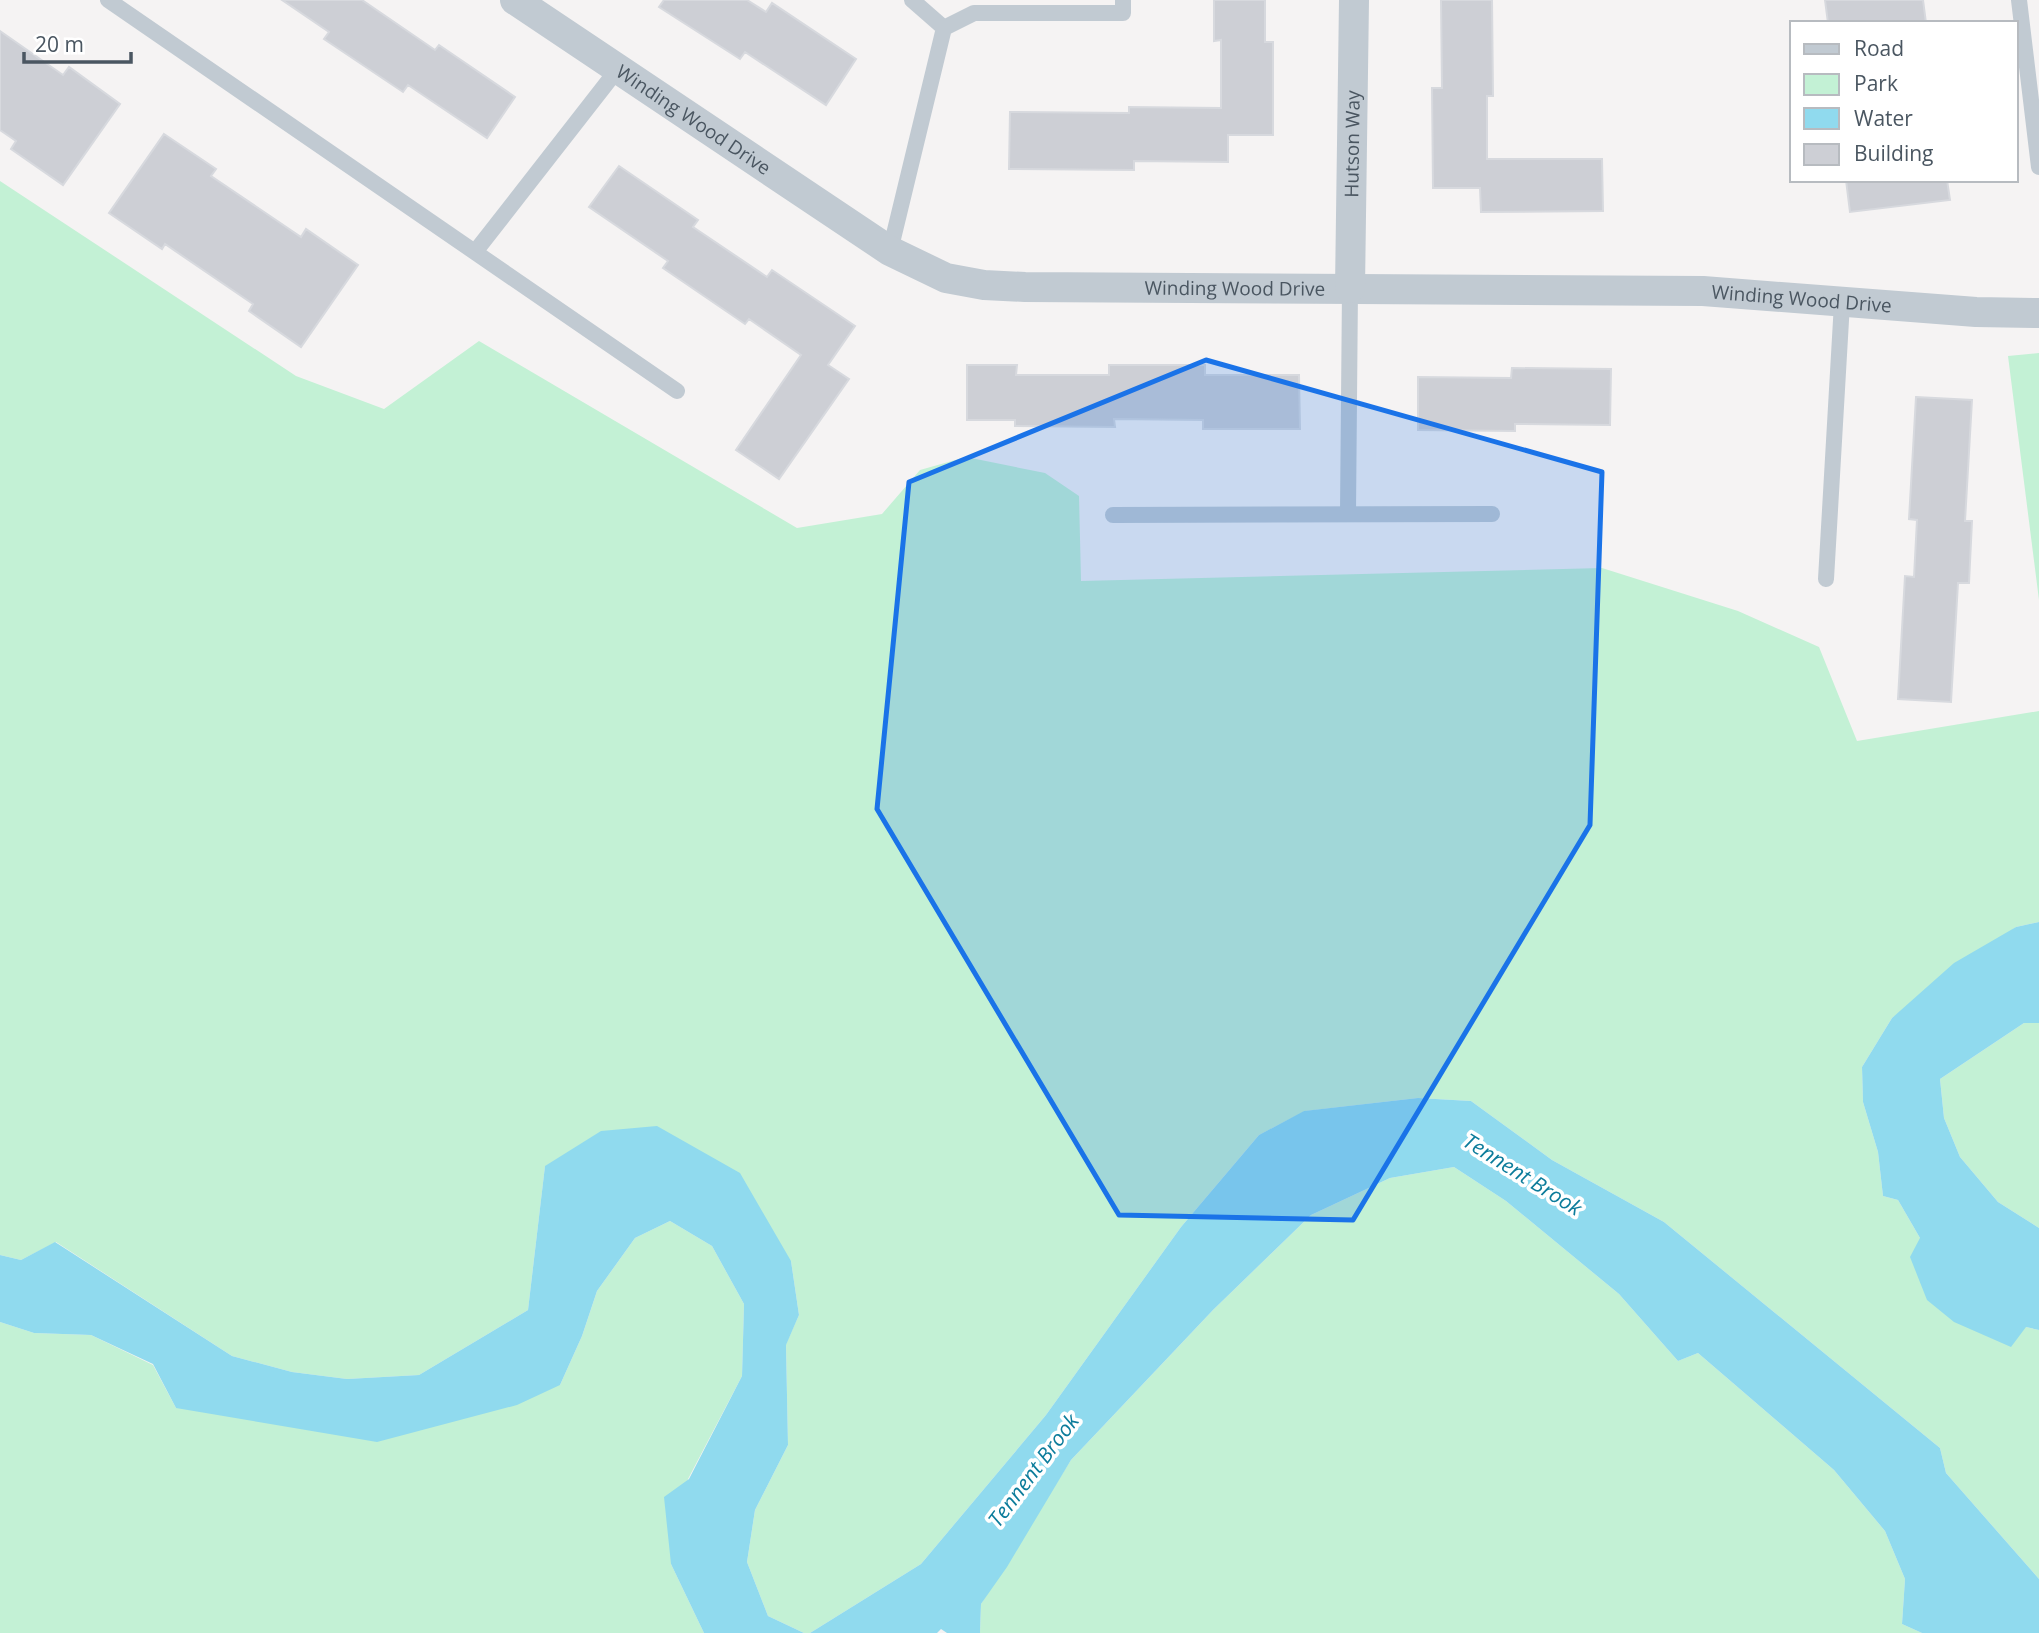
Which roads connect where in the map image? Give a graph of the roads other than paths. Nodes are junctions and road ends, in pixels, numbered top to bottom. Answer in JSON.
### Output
{"nodes":[{"id":1,"x":108,"y":0,"type":"edge"},
{"id":2,"x":515,"y":0,"type":"edge"},
{"id":3,"x":912,"y":0,"type":"edge"},
{"id":4,"x":1123,"y":0,"type":"edge"},
{"id":5,"x":1354,"y":0,"type":"edge"},
{"id":6,"x":2019,"y":0,"type":"edge"},
{"id":7,"x":944,"y":28,"type":"junction"},
{"id":8,"x":617,"y":70,"type":"junction"},
{"id":9,"x":2039,"y":167,"type":"edge"},
{"id":10,"x":890,"y":251,"type":"junction"},
{"id":11,"x":475,"y":252,"type":"junction"},
{"id":12,"x":1350,"y":288,"type":"junction"},
{"id":13,"x":1842,"y":303,"type":"junction"},
{"id":14,"x":2039,"y":313,"type":"edge"},
{"id":15,"x":677,"y":391,"type":"dead end"},
{"id":16,"x":1348,"y":513,"type":"junction"},
{"id":17,"x":1492,"y":514,"type":"dead end"},
{"id":18,"x":1113,"y":515,"type":"dead end"},
{"id":19,"x":1826,"y":579,"type":"dead end"}],
"edges":[{"from":1,"to":11,"type":"lane"},
{"from":2,"to":8,"type":"street","name":"Winding Wood Drive"},
{"from":3,"to":7,"type":"lane"},
{"from":4,"to":7,"type":"lane"},
{"from":5,"to":12,"type":"street","name":"Hutson Way"},
{"from":6,"to":9,"type":"lane"},
{"from":7,"to":10,"type":"lane"},
{"from":8,"to":10,"type":"street","name":"Winding Wood Drive"},
{"from":8,"to":11,"type":"lane"},
{"from":10,"to":12,"type":"street","name":"Winding Wood Drive"},
{"from":11,"to":15,"type":"lane"},
{"from":12,"to":13,"type":"street","name":"Winding Wood Drive"},
{"from":12,"to":16,"type":"lane"},
{"from":13,"to":14,"type":"street","name":"Winding Wood Drive"},
{"from":13,"to":19,"type":"lane"},
{"from":16,"to":17,"type":"lane"},
{"from":16,"to":18,"type":"lane"}]}
